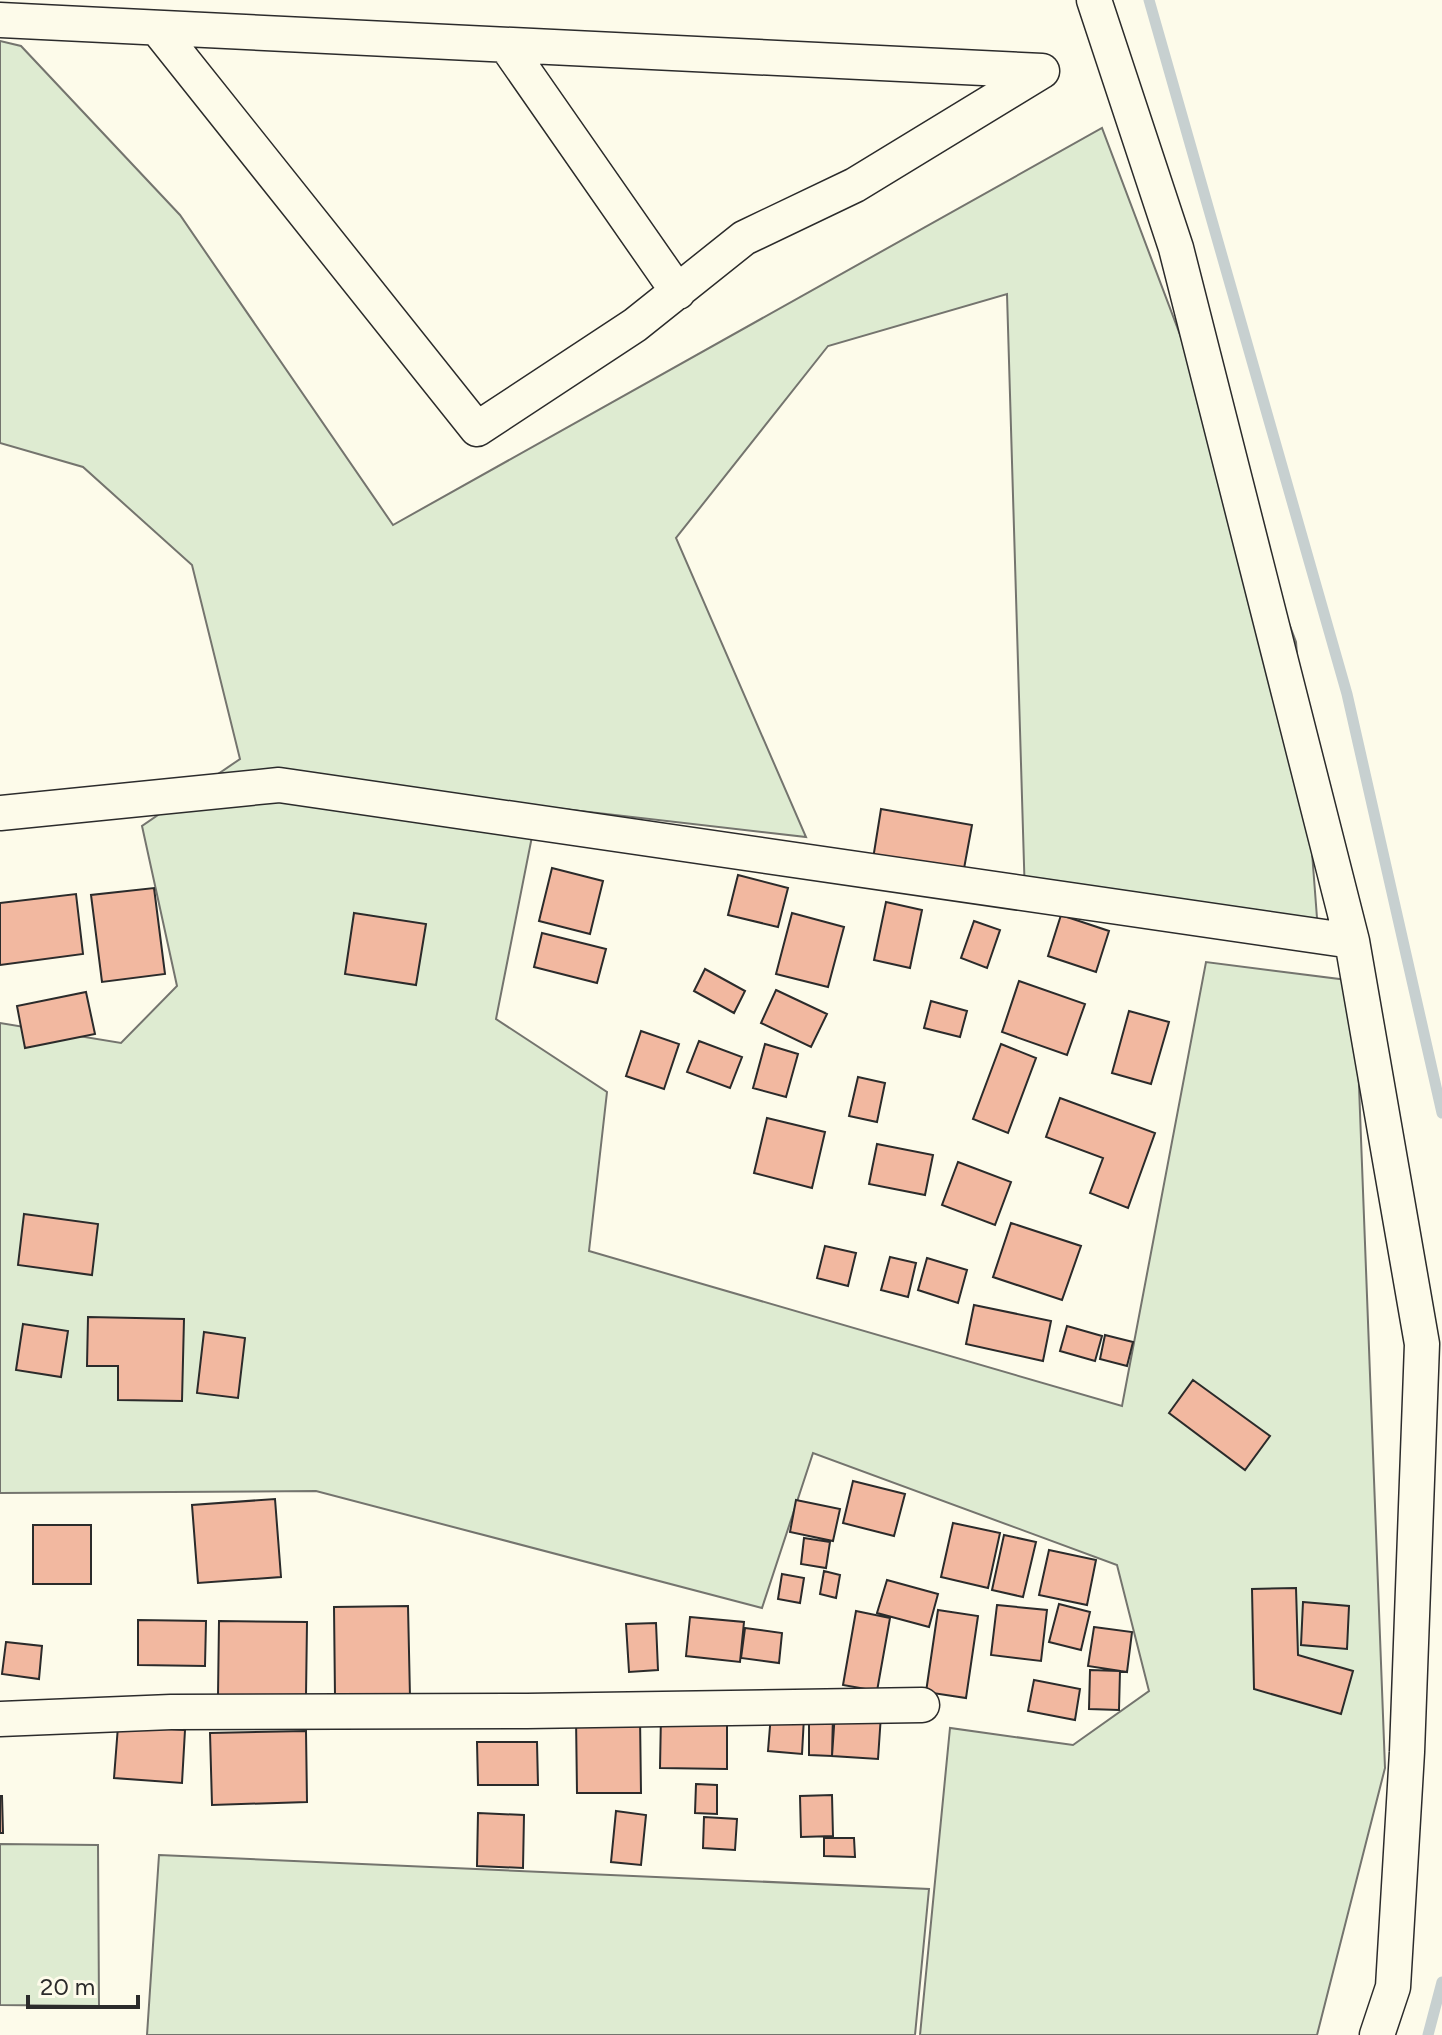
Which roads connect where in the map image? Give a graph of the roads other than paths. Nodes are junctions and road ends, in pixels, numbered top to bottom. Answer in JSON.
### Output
{"nodes":[{"id":1,"x":1094,"y":0,"type":"edge"},
{"id":2,"x":0,"y":20,"type":"edge"},
{"id":3,"x":157,"y":28,"type":"junction"},
{"id":4,"x":506,"y":45,"type":"junction"},
{"id":5,"x":678,"y":292,"type":"junction"},
{"id":6,"x":0,"y":813,"type":"edge"},
{"id":7,"x":1352,"y":941,"type":"junction"},
{"id":8,"x":922,"y":1705,"type":"dead end"},
{"id":9,"x":0,"y":1719,"type":"edge"},
{"id":10,"x":1377,"y":2035,"type":"edge"}],
"edges":[{"from":1,"to":7,"type":"street"},
{"from":2,"to":3,"type":"street"},
{"from":3,"to":4,"type":"street"},
{"from":3,"to":5,"type":"street"},
{"from":4,"to":5,"type":"street"},
{"from":4,"to":5,"type":"street"},
{"from":6,"to":7,"type":"street"},
{"from":7,"to":10,"type":"street"},
{"from":8,"to":9,"type":"street"}]}
